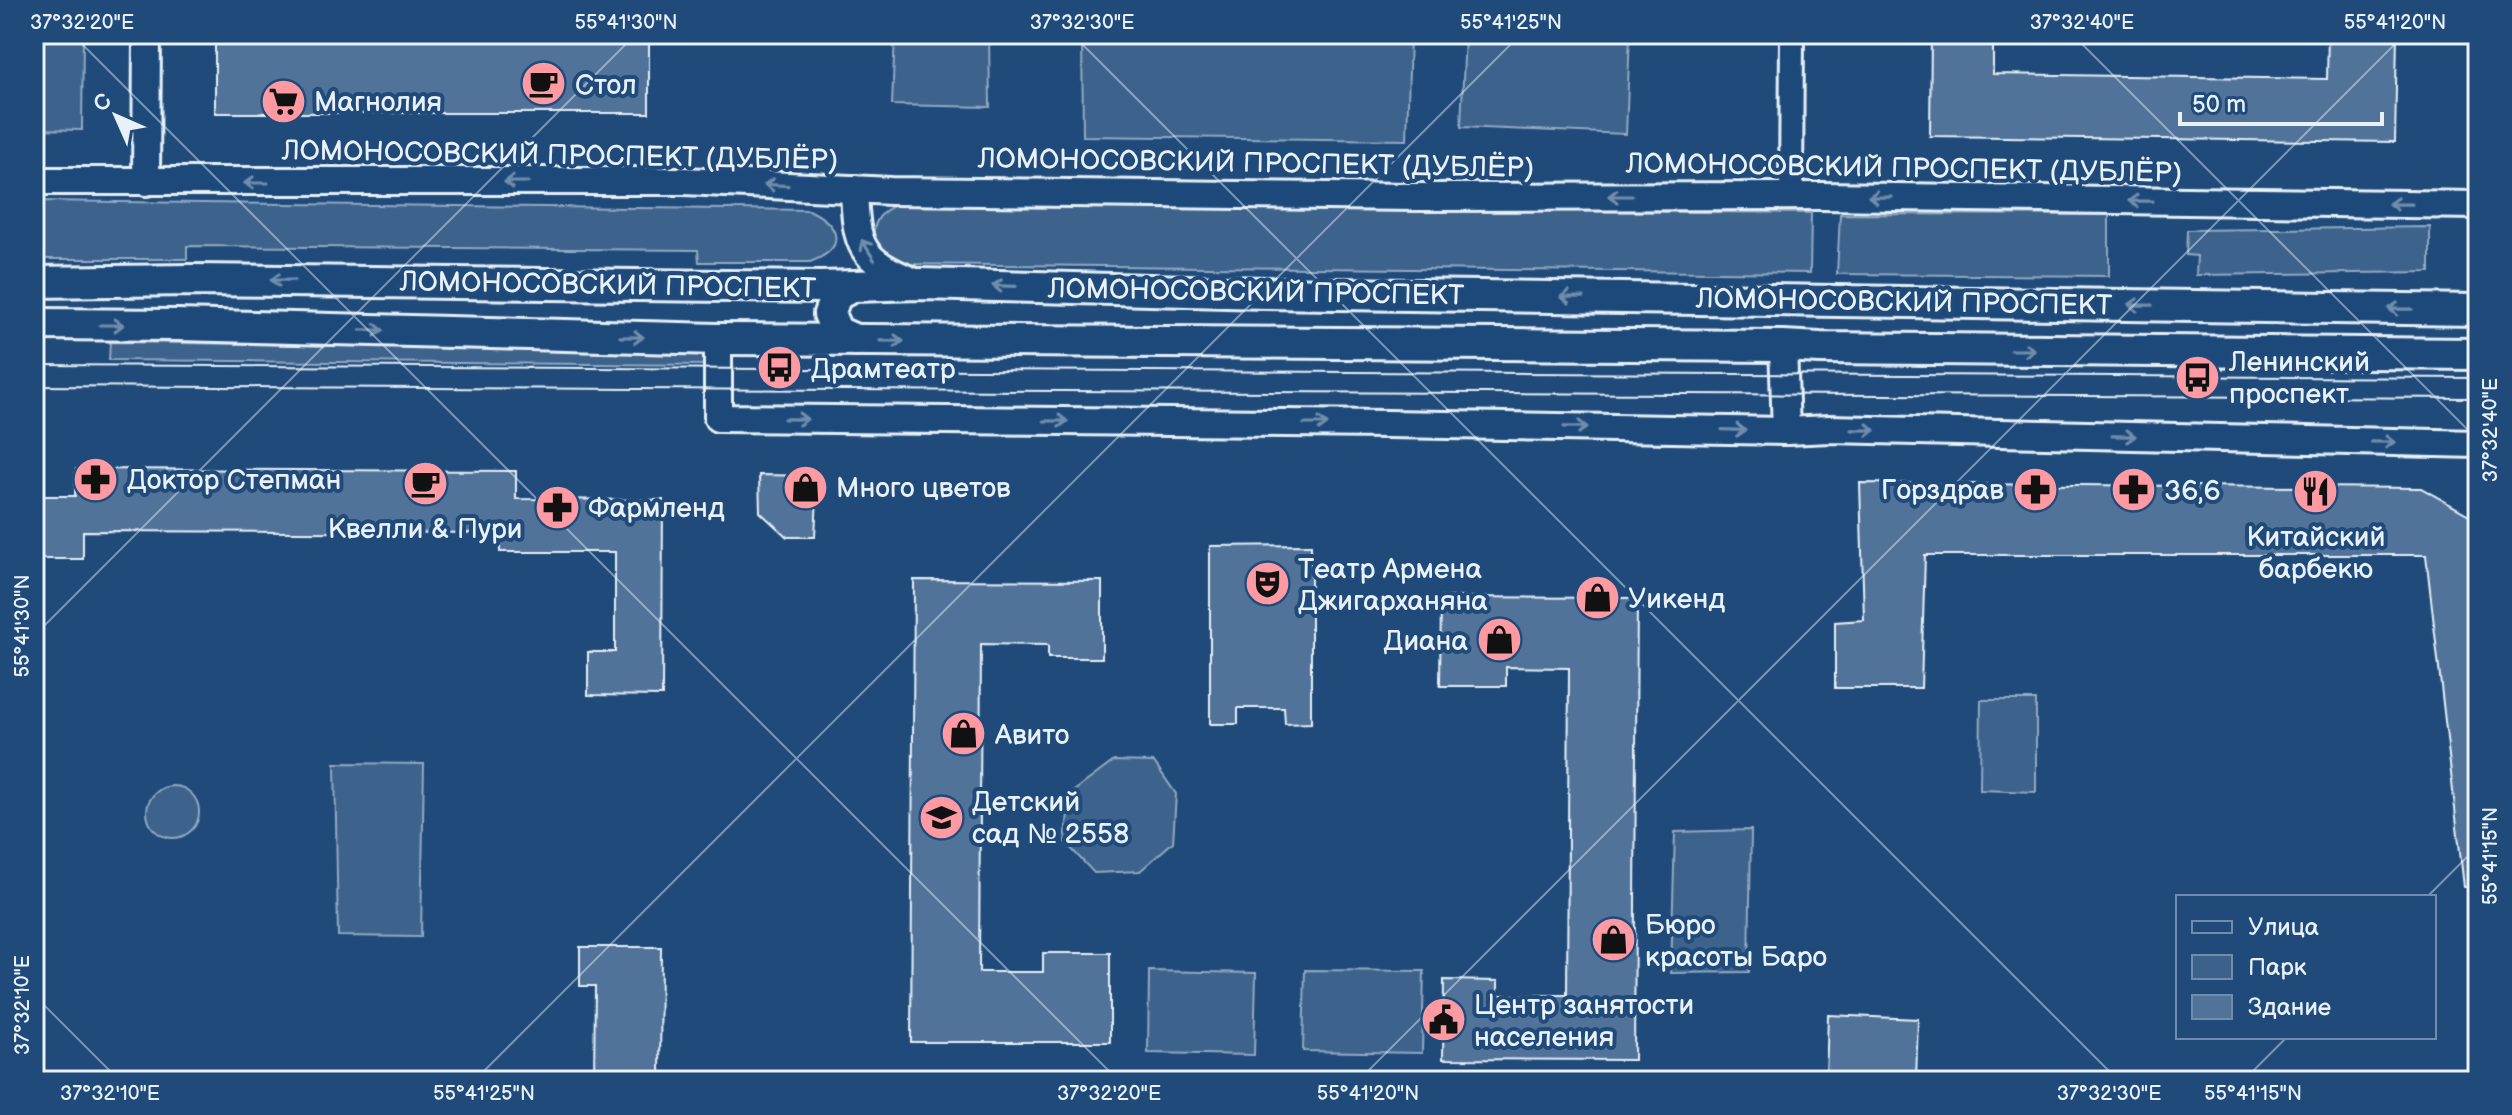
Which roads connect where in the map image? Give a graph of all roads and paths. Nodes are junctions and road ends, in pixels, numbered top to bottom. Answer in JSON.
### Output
{"nodes":[{"id":1,"x":147,"y":34,"type":"edge"},
{"id":2,"x":1792,"y":34,"type":"edge"},
{"id":3,"x":34,"y":181,"type":"edge"},
{"id":4,"x":146,"y":182,"type":"junction"},
{"id":5,"x":854,"y":189,"type":"junction"},
{"id":6,"x":1791,"y":196,"type":"junction"},
{"id":7,"x":2478,"y":205,"type":"edge"},
{"id":8,"x":34,"y":282,"type":"edge"},
{"id":9,"x":920,"y":284,"type":"junction"},
{"id":10,"x":853,"y":286,"type":"junction"},
{"id":11,"x":1611,"y":297,"type":"junction"},
{"id":12,"x":2478,"y":310,"type":"edge"},
{"id":13,"x":34,"y":324,"type":"edge"},
{"id":14,"x":718,"y":339,"type":"junction"},
{"id":15,"x":855,"y":340,"type":"junction"},
{"id":16,"x":1611,"y":345,"type":"junction"},
{"id":17,"x":1783,"y":346,"type":"junction"},
{"id":18,"x":2478,"y":354,"type":"edge"},
{"id":19,"x":1786,"y":431,"type":"junction"},
{"id":20,"x":2478,"y":444,"type":"edge"}],
"edges":[{"from":1,"to":4,"type":"street"},
{"from":2,"to":6,"type":"street"},
{"from":3,"to":4,"type":"street","name":"ЛОМОНОСОВСКИЙ ПРОСПЕКТ (ДУБЛЁР)"},
{"from":5,"to":4,"type":"street","name":"ЛОМОНОСОВСКИЙ ПРОСПЕКТ (ДУБЛЁР)","one_way":true},
{"from":6,"to":5,"type":"street","name":"ЛОМОНОСОВСКИЙ ПРОСПЕКТ (ДУБЛЁР)","one_way":true},
{"from":9,"to":5,"type":"street","one_way":true},
{"from":7,"to":6,"type":"street","name":"ЛОМОНОСОВСКИЙ ПРОСПЕКТ (ДУБЛЁР)","one_way":true},
{"from":10,"to":8,"type":"main road","name":"ЛОМОНОСОВСКИЙ ПРОСПЕКТ","one_way":true},
{"from":9,"to":10,"type":"main road","name":"ЛОМОНОСОВСКИЙ ПРОСПЕКТ"},
{"from":11,"to":9,"type":"main road","name":"ЛОМОНОСОВСКИЙ ПРОСПЕКТ","one_way":true},
{"from":10,"to":15,"type":"main road"},
{"from":12,"to":11,"type":"main road","name":"ЛОМОНОСОВСКИЙ ПРОСПЕКТ","one_way":true},
{"from":11,"to":16,"type":"main road"},
{"from":13,"to":14,"type":"main road","name":"ЛОМОНОСОВСКИЙ ПРОСПЕКТ","one_way":true},
{"from":14,"to":15,"type":"main road","name":"ЛОМОНОСОВСКИЙ ПРОСПЕКТ"},
{"from":14,"to":19,"type":"street","one_way":true},
{"from":15,"to":16,"type":"main road","name":"ЛОМОНОСОВСКИЙ ПРОСПЕКТ","one_way":true},
{"from":16,"to":17,"type":"main road","name":"ЛОМОНОСОВСКИЙ ПРОСПЕКТ"},
{"from":17,"to":18,"type":"main road","name":"ЛОМОНОСОВСКИЙ ПРОСПЕКТ","one_way":true},
{"from":17,"to":19,"type":"street"},
{"from":19,"to":20,"type":"street","one_way":true}]}
